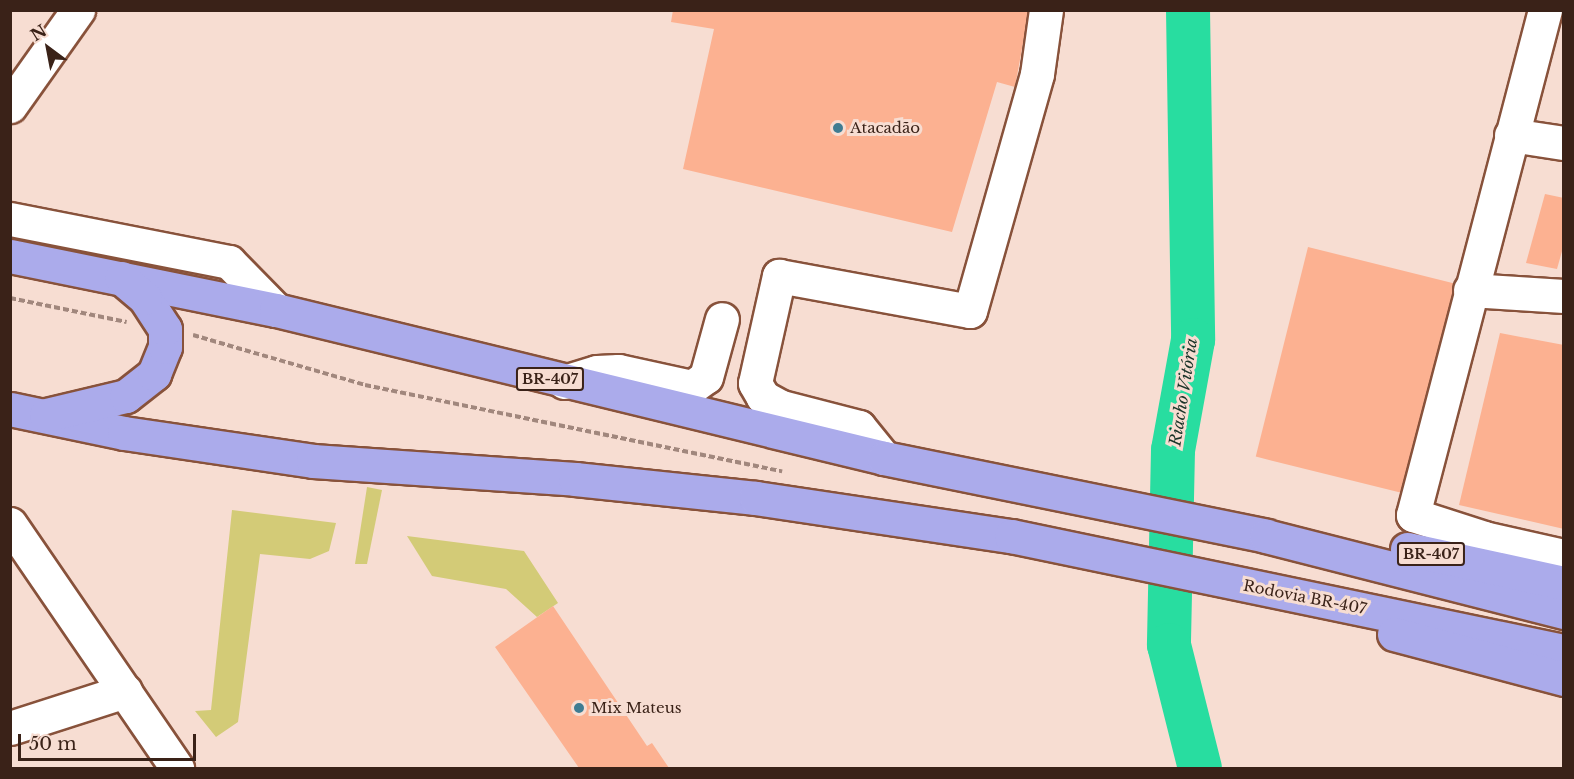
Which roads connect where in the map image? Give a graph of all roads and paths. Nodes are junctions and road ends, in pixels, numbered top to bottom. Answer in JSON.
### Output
{"nodes":[{"id":1,"x":78,"y":10,"type":"edge"},
{"id":2,"x":1046,"y":10,"type":"edge"},
{"id":3,"x":1545,"y":10,"type":"edge"},
{"id":4,"x":10,"y":106,"type":"edge"},
{"id":5,"x":1511,"y":135,"type":"junction"},
{"id":6,"x":1563,"y":143,"type":"edge"},
{"id":7,"x":10,"y":219,"type":"edge"},
{"id":8,"x":10,"y":256,"type":"edge"},
{"id":9,"x":121,"y":278,"type":"junction"},
{"id":10,"x":1470,"y":290,"type":"junction"},
{"id":11,"x":1563,"y":296,"type":"edge"},
{"id":12,"x":10,"y":298,"type":"edge"},
{"id":13,"x":276,"y":310,"type":"junction"},
{"id":14,"x":723,"y":319,"type":"dead end"},
{"id":15,"x":165,"y":329,"type":"junction"},
{"id":16,"x":564,"y":382,"type":"junction"},
{"id":17,"x":25,"y":413,"type":"edge"},
{"id":18,"x":884,"y":458,"type":"junction"},
{"id":19,"x":785,"y":472,"type":"dead end"},
{"id":20,"x":10,"y":524,"type":"edge"},
{"id":21,"x":1282,"y":540,"type":"junction"},
{"id":22,"x":1563,"y":556,"type":"edge"},
{"id":23,"x":1563,"y":583,"type":"edge"},
{"id":24,"x":1310,"y":598,"type":"junction"},
{"id":25,"x":1563,"y":612,"type":"edge"},
{"id":26,"x":1563,"y":651,"type":"edge"},
{"id":27,"x":1563,"y":679,"type":"edge"},
{"id":28,"x":125,"y":692,"type":"junction"},
{"id":29,"x":10,"y":728,"type":"edge"},
{"id":30,"x":177,"y":768,"type":"edge"}],
"edges":[{"from":1,"to":4,"type":"street"},
{"from":2,"to":18,"type":"street"},
{"from":3,"to":5,"type":"street"},
{"from":5,"to":6,"type":"street"},
{"from":5,"to":10,"type":"street"},
{"from":7,"to":13,"type":"street"},
{"from":8,"to":9,"type":"highway","number":"BR-407"},
{"from":9,"to":13,"type":"highway","number":"BR-407"},
{"from":9,"to":15,"type":"highway"},
{"from":10,"to":11,"type":"street"},
{"from":10,"to":22,"type":"street"},
{"from":12,"to":15,"type":"path"},
{"from":13,"to":16,"type":"highway","number":"BR-407"},
{"from":14,"to":16,"type":"street"},
{"from":15,"to":17,"type":"highway"},
{"from":15,"to":19,"type":"path"},
{"from":16,"to":18,"type":"highway","number":"BR-407"},
{"from":17,"to":24,"type":"highway","name":"Rodovia BR-407"},
{"from":18,"to":21,"type":"highway","number":"BR-407"},
{"from":20,"to":28,"type":"street"},
{"from":21,"to":23,"type":"highway","number":"BR-407"},
{"from":21,"to":25,"type":"highway","number":"BR-407"},
{"from":24,"to":26,"type":"highway","name":"Rodovia BR-407"},
{"from":24,"to":27,"type":"highway"},
{"from":28,"to":29,"type":"street"},
{"from":28,"to":30,"type":"street"}]}
